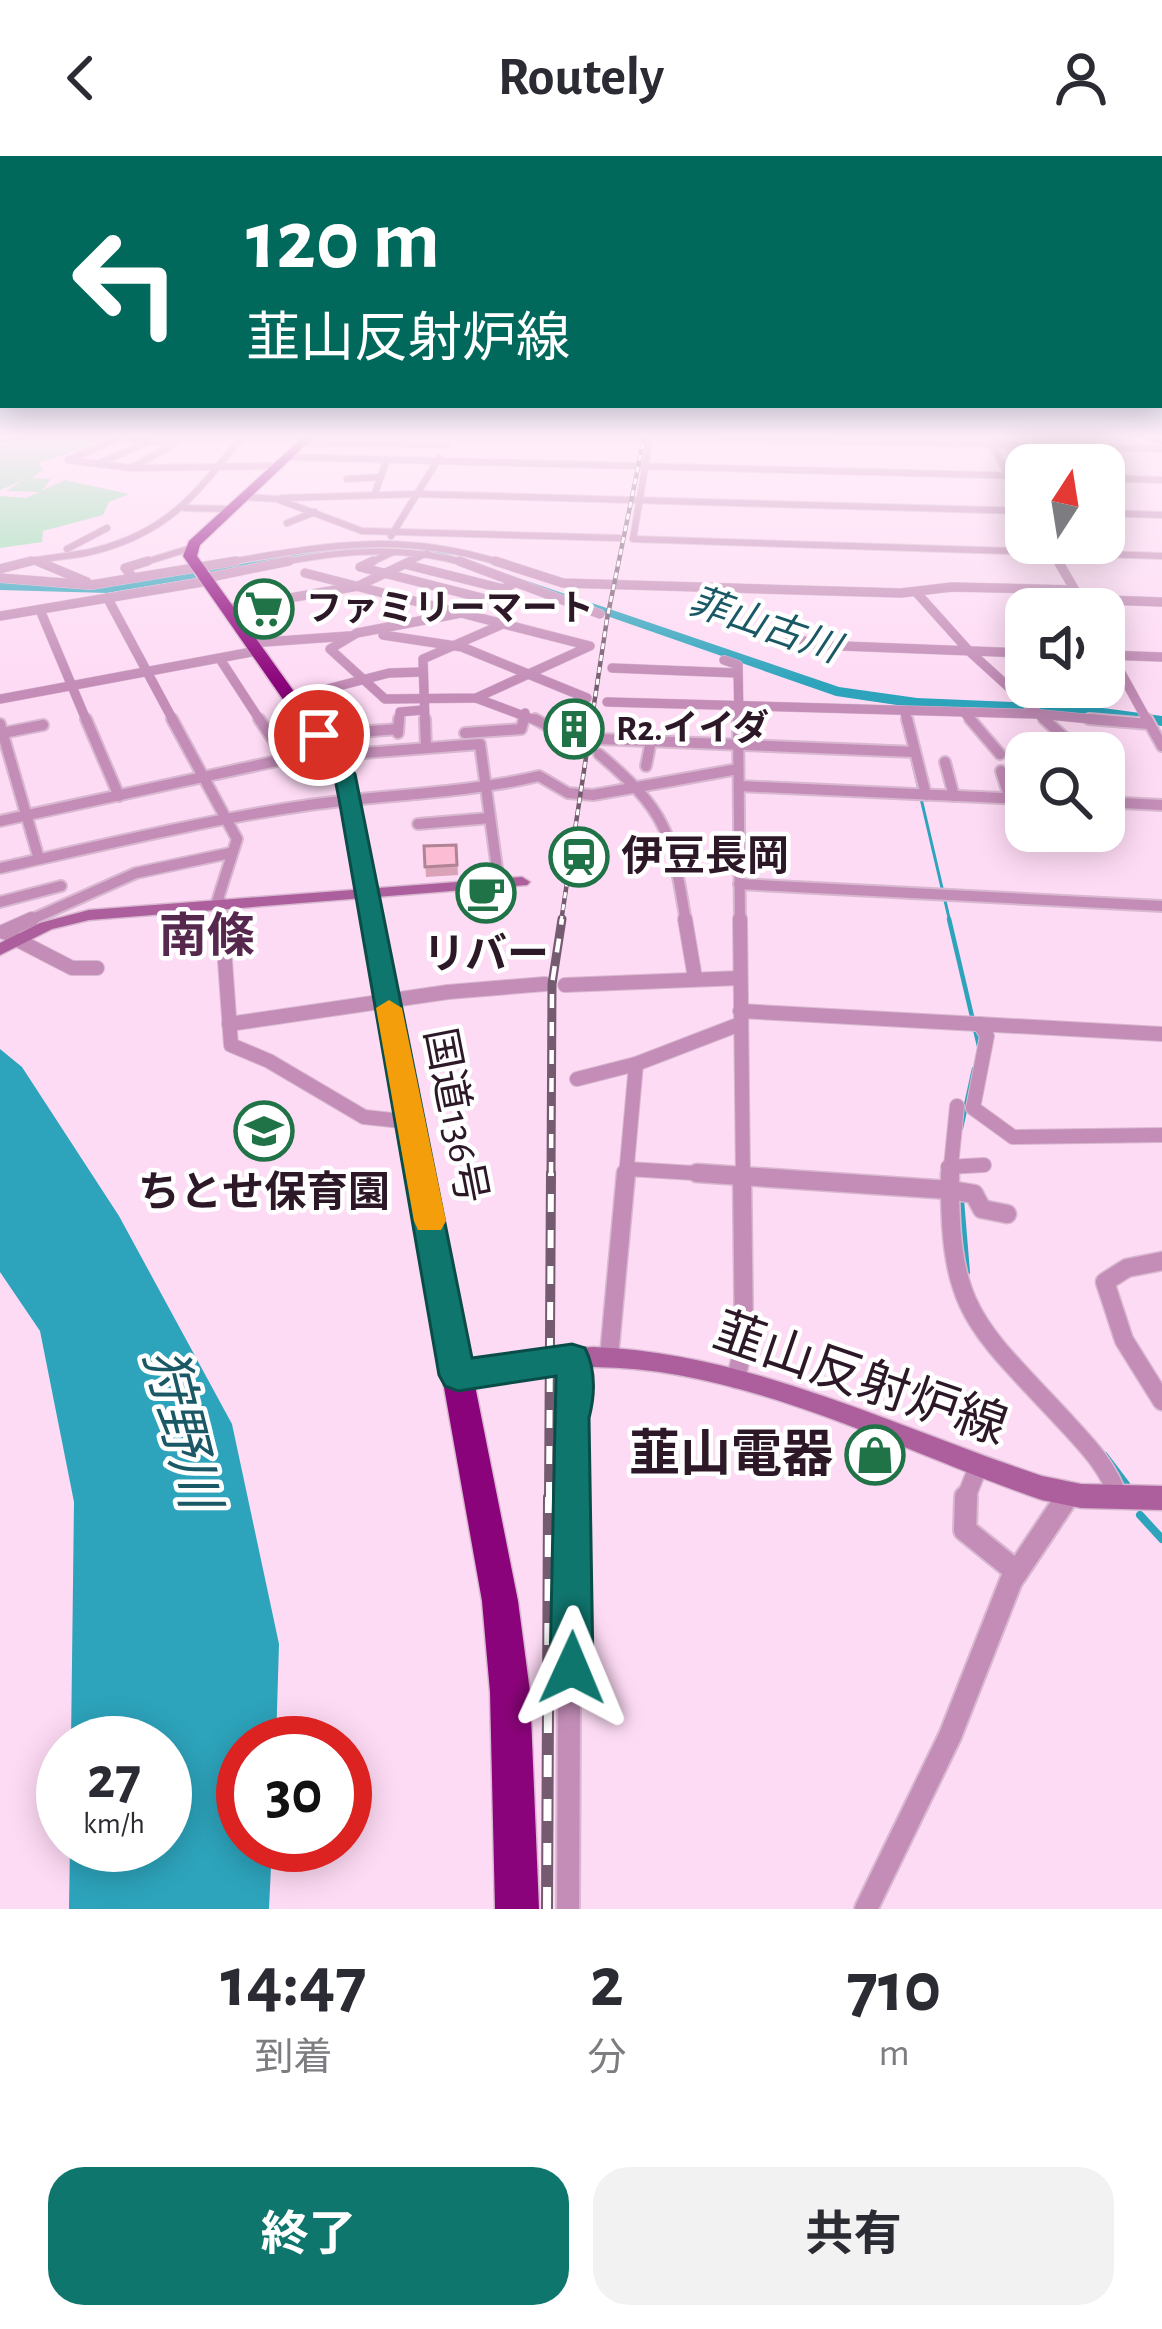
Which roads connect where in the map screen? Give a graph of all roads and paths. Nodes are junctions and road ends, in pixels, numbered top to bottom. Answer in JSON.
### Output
{"nodes":[{"id":1,"x":162,"y":520,"type":"edge"},
{"id":2,"x":220,"y":520,"type":"edge"},
{"id":3,"x":295,"y":520,"type":"edge"},
{"id":4,"x":335,"y":520,"type":"edge"},
{"id":5,"x":401,"y":520,"type":"edge"},
{"id":6,"x":636,"y":520,"type":"edge"},
{"id":7,"x":287,"y":523,"type":"dead end"},
{"id":8,"x":107,"y":528,"type":"dead end"},
{"id":9,"x":70,"y":534,"type":"dead end"},
{"id":10,"x":87,"y":537,"type":"junction"},
{"id":11,"x":619,"y":538,"type":"dead end"},
{"id":12,"x":388,"y":542,"type":"junction"},
{"id":13,"x":1005,"y":547,"type":"edge"},
{"id":14,"x":190,"y":548,"type":"junction"},
{"id":15,"x":397,"y":550,"type":"junction"},
{"id":16,"x":427,"y":553,"type":"junction"},
{"id":17,"x":1125,"y":553,"type":"edge"},
{"id":18,"x":59,"y":554,"type":"junction"},
{"id":19,"x":1162,"y":556,"type":"edge"},
{"id":20,"x":37,"y":561,"type":"junction"},
{"id":21,"x":404,"y":564,"type":"junction"},
{"id":22,"x":305,"y":573,"type":"dead end"},
{"id":23,"x":131,"y":574,"type":"junction"},
{"id":24,"x":202,"y":574,"type":"junction"},
{"id":25,"x":384,"y":574,"type":"junction"},
{"id":26,"x":1,"y":576,"type":"edge"},
{"id":27,"x":90,"y":584,"type":"junction"},
{"id":28,"x":358,"y":586,"type":"junction"},
{"id":29,"x":509,"y":586,"type":"junction"},
{"id":30,"x":916,"y":592,"type":"junction"},
{"id":31,"x":1005,"y":592,"type":"edge"},
{"id":32,"x":108,"y":598,"type":"junction"},
{"id":33,"x":485,"y":599,"type":"junction"},
{"id":34,"x":1125,"y":601,"type":"edge"},
{"id":35,"x":1162,"y":602,"type":"edge"},
{"id":36,"x":227,"y":609,"type":"junction"},
{"id":37,"x":40,"y":610,"type":"junction"},
{"id":38,"x":462,"y":613,"type":"junction"},
{"id":39,"x":600,"y":614,"type":"dead end"},
{"id":40,"x":0,"y":616,"type":"edge"},
{"id":41,"x":503,"y":624,"type":"junction"},
{"id":42,"x":351,"y":635,"type":"junction"},
{"id":43,"x":790,"y":636,"type":"dead end"},
{"id":44,"x":454,"y":645,"type":"junction"},
{"id":45,"x":255,"y":647,"type":"junction"},
{"id":46,"x":969,"y":651,"type":"junction"},
{"id":47,"x":1005,"y":652,"type":"edge"},
{"id":48,"x":1125,"y":656,"type":"edge"},
{"id":49,"x":1162,"y":657,"type":"edge"},
{"id":50,"x":220,"y":659,"type":"junction"},
{"id":51,"x":724,"y":660,"type":"dead end"},
{"id":52,"x":612,"y":668,"type":"dead end"},
{"id":53,"x":148,"y":672,"type":"junction"},
{"id":54,"x":422,"y":672,"type":"junction"},
{"id":55,"x":737,"y":673,"type":"junction"},
{"id":56,"x":529,"y":674,"type":"junction"},
{"id":57,"x":366,"y":678,"type":"junction"},
{"id":58,"x":1125,"y":683,"type":"edge"},
{"id":59,"x":72,"y":686,"type":"junction"},
{"id":60,"x":423,"y":696,"type":"junction"},
{"id":61,"x":292,"y":698,"type":"junction"},
{"id":62,"x":476,"y":698,"type":"junction"},
{"id":63,"x":587,"y":698,"type":"dead end"},
{"id":64,"x":0,"y":699,"type":"edge"},
{"id":65,"x":607,"y":702,"type":"dead end"},
{"id":66,"x":737,"y":707,"type":"junction"},
{"id":67,"x":424,"y":710,"type":"junction"},
{"id":68,"x":905,"y":712,"type":"junction"},
{"id":69,"x":964,"y":712,"type":"junction"},
{"id":70,"x":525,"y":713,"type":"junction"},
{"id":71,"x":1036,"y":713,"type":"junction"},
{"id":72,"x":1162,"y":714,"type":"edge"},
{"id":73,"x":1145,"y":716,"type":"junction"},
{"id":74,"x":43,"y":725,"type":"dead end"},
{"id":75,"x":1,"y":729,"type":"edge"},
{"id":76,"x":398,"y":729,"type":"junction"},
{"id":77,"x":465,"y":732,"type":"junction"},
{"id":78,"x":1058,"y":732,"type":"edge"},
{"id":79,"x":599,"y":739,"type":"dead end"},
{"id":80,"x":651,"y":741,"type":"junction"},
{"id":81,"x":326,"y":745,"type":"junction"},
{"id":82,"x":581,"y":745,"type":"dead end"},
{"id":83,"x":738,"y":745,"type":"junction"},
{"id":84,"x":1162,"y":746,"type":"edge"},
{"id":85,"x":426,"y":748,"type":"junction"},
{"id":86,"x":397,"y":750,"type":"junction"},
{"id":87,"x":915,"y":752,"type":"junction"},
{"id":88,"x":599,"y":754,"type":"dead end"},
{"id":89,"x":1000,"y":754,"type":"dead end"},
{"id":90,"x":286,"y":759,"type":"junction"},
{"id":91,"x":945,"y":762,"type":"dead end"},
{"id":92,"x":646,"y":766,"type":"dead end"},
{"id":93,"x":738,"y":769,"type":"junction"},
{"id":94,"x":1001,"y":771,"type":"dead end"},
{"id":95,"x":204,"y":777,"type":"junction"},
{"id":96,"x":1005,"y":783,"type":"edge"},
{"id":97,"x":739,"y":786,"type":"junction"},
{"id":98,"x":639,"y":788,"type":"junction"},
{"id":99,"x":484,"y":789,"type":"junction"},
{"id":100,"x":926,"y":795,"type":"junction"},
{"id":101,"x":119,"y":796,"type":"junction"},
{"id":102,"x":954,"y":796,"type":"junction"},
{"id":103,"x":350,"y":799,"type":"junction"},
{"id":104,"x":1005,"y":799,"type":"edge"},
{"id":105,"x":1125,"y":803,"type":"edge"},
{"id":106,"x":1162,"y":805,"type":"edge"},
{"id":107,"x":27,"y":815,"type":"junction"},
{"id":108,"x":224,"y":817,"type":"junction"},
{"id":109,"x":490,"y":818,"type":"junction"},
{"id":110,"x":0,"y":821,"type":"edge"},
{"id":111,"x":418,"y":824,"type":"dead end"},
{"id":112,"x":230,"y":853,"type":"junction"},
{"id":113,"x":39,"y":859,"type":"junction"},
{"id":114,"x":0,"y":868,"type":"edge"},
{"id":115,"x":522,"y":882,"type":"dead end"},
{"id":116,"x":499,"y":883,"type":"junction"},
{"id":117,"x":739,"y":884,"type":"junction"},
{"id":118,"x":61,"y":886,"type":"dead end"},
{"id":119,"x":366,"y":892,"type":"junction"},
{"id":120,"x":0,"y":902,"type":"edge"},
{"id":121,"x":219,"y":902,"type":"junction"},
{"id":122,"x":1162,"y":906,"type":"edge"},
{"id":123,"x":5,"y":940,"type":"edge"},
{"id":124,"x":97,"y":968,"type":"dead end"},
{"id":125,"x":695,"y":978,"type":"junction"},
{"id":126,"x":740,"y":978,"type":"junction"},
{"id":127,"x":545,"y":984,"type":"dead end"},
{"id":128,"x":565,"y":985,"type":"dead end"},
{"id":129,"x":387,"y":1000,"type":"junction"},
{"id":130,"x":740,"y":1017,"type":"junction"},
{"id":131,"x":229,"y":1024,"type":"junction"},
{"id":132,"x":977,"y":1024,"type":"junction"},
{"id":133,"x":1162,"y":1034,"type":"edge"},
{"id":134,"x":636,"y":1064,"type":"junction"},
{"id":135,"x":577,"y":1079,"type":"dead end"},
{"id":136,"x":957,"y":1106,"type":"dead end"},
{"id":137,"x":412,"y":1122,"type":"junction"},
{"id":138,"x":1162,"y":1135,"type":"edge"},
{"id":139,"x":984,"y":1165,"type":"dead end"},
{"id":140,"x":954,"y":1167,"type":"junction"},
{"id":141,"x":628,"y":1169,"type":"junction"},
{"id":142,"x":742,"y":1177,"type":"junction"},
{"id":143,"x":956,"y":1191,"type":"junction"},
{"id":144,"x":1007,"y":1214,"type":"dead end"},
{"id":145,"x":1162,"y":1261,"type":"edge"},
{"id":146,"x":609,"y":1357,"type":"junction"},
{"id":147,"x":572,"y":1359,"type":"junction"},
{"id":148,"x":458,"y":1375,"type":"junction"},
{"id":149,"x":736,"y":1379,"type":"junction"},
{"id":150,"x":1162,"y":1401,"type":"edge"},
{"id":151,"x":979,"y":1467,"type":"junction"},
{"id":152,"x":1069,"y":1494,"type":"junction"},
{"id":153,"x":1119,"y":1498,"type":"junction"},
{"id":154,"x":1162,"y":1498,"type":"edge"},
{"id":155,"x":1017,"y":1572,"type":"junction"},
{"id":156,"x":517,"y":1909,"type":"edge"},
{"id":157,"x":568,"y":1909,"type":"edge"},
{"id":158,"x":866,"y":1909,"type":"edge"}],
"edges":[{"from":1,"to":18,"type":"street"},
{"from":2,"to":14,"type":"highway"},
{"from":3,"to":7,"type":"street"},
{"from":4,"to":12,"type":"street"},
{"from":5,"to":12,"type":"street"},
{"from":6,"to":13,"type":"street"},
{"from":8,"to":10,"type":"street"},
{"from":9,"to":10,"type":"street"},
{"from":10,"to":18,"type":"street"},
{"from":11,"to":12,"type":"street"},
{"from":12,"to":15,"type":"street"},
{"from":12,"to":24,"type":"street"},
{"from":12,"to":24,"type":"street"},
{"from":12,"to":30,"type":"street"},
{"from":14,"to":23,"type":"street"},
{"from":14,"to":24,"type":"highway","name":"国道136号"},
{"from":15,"to":16,"type":"street"},
{"from":15,"to":25,"type":"street"},
{"from":16,"to":21,"type":"street"},
{"from":16,"to":29,"type":"street"},
{"from":17,"to":19,"type":"street"},
{"from":18,"to":20,"type":"street"},
{"from":20,"to":26,"type":"street"},
{"from":20,"to":27,"type":"street"},
{"from":21,"to":25,"type":"street"},
{"from":21,"to":29,"type":"street"},
{"from":22,"to":28,"type":"street"},
{"from":23,"to":24,"type":"street"},
{"from":23,"to":27,"type":"street"},
{"from":24,"to":32,"type":"street"},
{"from":24,"to":36,"type":"highway","name":"国道136号"},
{"from":25,"to":28,"type":"street"},
{"from":25,"to":33,"type":"street"},
{"from":26,"to":27,"type":"street"},
{"from":28,"to":36,"type":"street"},
{"from":28,"to":38,"type":"street"},
{"from":29,"to":33,"type":"street"},
{"from":29,"to":39,"type":"street"},
{"from":30,"to":31,"type":"street"},
{"from":30,"to":46,"type":"street"},
{"from":32,"to":37,"type":"street"},
{"from":32,"to":53,"type":"street"},
{"from":33,"to":38,"type":"street"},
{"from":34,"to":35,"type":"street"},
{"from":36,"to":45,"type":"highway","name":"国道136号"},
{"from":37,"to":40,"type":"street"},
{"from":37,"to":59,"type":"street"},
{"from":38,"to":41,"type":"street"},
{"from":38,"to":42,"type":"street"},
{"from":41,"to":44,"type":"street"},
{"from":41,"to":56,"type":"street"},
{"from":42,"to":44,"type":"street"},
{"from":42,"to":45,"type":"street"},
{"from":42,"to":57,"type":"street"},
{"from":43,"to":46,"type":"street"},
{"from":44,"to":54,"type":"street"},
{"from":44,"to":56,"type":"street"},
{"from":45,"to":50,"type":"street"},
{"from":45,"to":61,"type":"highway","name":"国道136号"},
{"from":46,"to":47,"type":"street"},
{"from":46,"to":71,"type":"street"},
{"from":48,"to":49,"type":"street"},
{"from":50,"to":53,"type":"street"},
{"from":50,"to":90,"type":"street"},
{"from":51,"to":55,"type":"street"},
{"from":52,"to":55,"type":"street"},
{"from":53,"to":59,"type":"street"},
{"from":53,"to":95,"type":"street"},
{"from":54,"to":57,"type":"street"},
{"from":54,"to":60,"type":"street"},
{"from":55,"to":66,"type":"street"},
{"from":56,"to":62,"type":"street"},
{"from":56,"to":63,"type":"street"},
{"from":57,"to":60,"type":"street"},
{"from":57,"to":61,"type":"street"},
{"from":58,"to":73,"type":"street"},
{"from":59,"to":64,"type":"street"},
{"from":59,"to":101,"type":"street"},
{"from":60,"to":62,"type":"street"},
{"from":60,"to":67,"type":"street"},
{"from":61,"to":81,"type":"highway","name":"国道136号"},
{"from":62,"to":70,"type":"street"},
{"from":65,"to":66,"type":"street"},
{"from":66,"to":68,"type":"street"},
{"from":66,"to":83,"type":"street"},
{"from":67,"to":76,"type":"street"},
{"from":67,"to":85,"type":"street"},
{"from":68,"to":69,"type":"street"},
{"from":68,"to":87,"type":"street"},
{"from":69,"to":71,"type":"street"},
{"from":69,"to":89,"type":"street"},
{"from":70,"to":77,"type":"street"},
{"from":70,"to":82,"type":"street"},
{"from":71,"to":73,"type":"street"},
{"from":71,"to":78,"type":"street"},
{"from":72,"to":73,"type":"street"},
{"from":73,"to":84,"type":"street"},
{"from":74,"to":75,"type":"street"},
{"from":75,"to":107,"type":"street"},
{"from":76,"to":81,"type":"street"},
{"from":76,"to":86,"type":"street"},
{"from":77,"to":85,"type":"street"},
{"from":77,"to":99,"type":"street"},
{"from":79,"to":80,"type":"street"},
{"from":80,"to":83,"type":"street"},
{"from":80,"to":92,"type":"street"},
{"from":81,"to":86,"type":"street"},
{"from":81,"to":90,"type":"street"},
{"from":81,"to":103,"type":"highway","name":"国道136号"},
{"from":83,"to":87,"type":"street"},
{"from":83,"to":93,"type":"street"},
{"from":85,"to":86,"type":"street"},
{"from":87,"to":100,"type":"street"},
{"from":88,"to":98,"type":"street"},
{"from":90,"to":95,"type":"street"},
{"from":91,"to":102,"type":"street"},
{"from":93,"to":97,"type":"street"},
{"from":93,"to":98,"type":"street"},
{"from":94,"to":96,"type":"street"},
{"from":95,"to":101,"type":"street"},
{"from":95,"to":108,"type":"street"},
{"from":97,"to":100,"type":"street"},
{"from":97,"to":117,"type":"street"},
{"from":98,"to":99,"type":"street"},
{"from":98,"to":125,"type":"street"},
{"from":99,"to":103,"type":"street"},
{"from":99,"to":109,"type":"street"},
{"from":100,"to":102,"type":"street"},
{"from":101,"to":107,"type":"street"},
{"from":102,"to":104,"type":"street"},
{"from":103,"to":108,"type":"street"},
{"from":103,"to":119,"type":"highway","name":"国道136号"},
{"from":105,"to":106,"type":"street"},
{"from":107,"to":110,"type":"street"},
{"from":107,"to":113,"type":"street"},
{"from":108,"to":112,"type":"street"},
{"from":108,"to":113,"type":"street"},
{"from":109,"to":111,"type":"street"},
{"from":109,"to":116,"type":"street"},
{"from":112,"to":121,"type":"street"},
{"from":112,"to":123,"type":"street"},
{"from":113,"to":114,"type":"street"},
{"from":115,"to":116,"type":"main road"},
{"from":116,"to":119,"type":"main road"},
{"from":117,"to":122,"type":"street"},
{"from":117,"to":126,"type":"street"},
{"from":118,"to":120,"type":"street"},
{"from":119,"to":121,"type":"main road"},
{"from":119,"to":129,"type":"highway","name":"国道136号"},
{"from":121,"to":123,"type":"main road"},
{"from":121,"to":131,"type":"street"},
{"from":123,"to":124,"type":"street"},
{"from":125,"to":126,"type":"street"},
{"from":125,"to":128,"type":"street"},
{"from":126,"to":130,"type":"street"},
{"from":127,"to":129,"type":"street"},
{"from":129,"to":131,"type":"street"},
{"from":129,"to":137,"type":"highway","name":"国道136号"},
{"from":130,"to":132,"type":"street"},
{"from":130,"to":134,"type":"street"},
{"from":130,"to":142,"type":"street"},
{"from":131,"to":137,"type":"street"},
{"from":132,"to":133,"type":"street"},
{"from":132,"to":138,"type":"street"},
{"from":134,"to":135,"type":"street"},
{"from":134,"to":141,"type":"street"},
{"from":136,"to":140,"type":"street"},
{"from":137,"to":148,"type":"highway","name":"国道136号"},
{"from":139,"to":140,"type":"street"},
{"from":140,"to":143,"type":"street"},
{"from":141,"to":142,"type":"street"},
{"from":141,"to":146,"type":"street"},
{"from":142,"to":143,"type":"street"},
{"from":142,"to":149,"type":"street"},
{"from":143,"to":144,"type":"street"},
{"from":143,"to":153,"type":"street"},
{"from":145,"to":150,"type":"street"},
{"from":146,"to":147,"type":"main road","name":"韮山反射炉線"},
{"from":146,"to":149,"type":"main road","name":"韮山反射炉線"},
{"from":147,"to":148,"type":"main road","name":"韮山反射炉線"},
{"from":147,"to":157,"type":"street"},
{"from":148,"to":156,"type":"highway","name":"国道136号"},
{"from":149,"to":151,"type":"main road","name":"韮山反射炉線"},
{"from":151,"to":152,"type":"main road","name":"韮山反射炉線"},
{"from":151,"to":155,"type":"street"},
{"from":152,"to":153,"type":"main road","name":"韮山反射炉線"},
{"from":152,"to":155,"type":"street"},
{"from":153,"to":154,"type":"main road","name":"韮山反射炉線"},
{"from":155,"to":158,"type":"street"}]}
